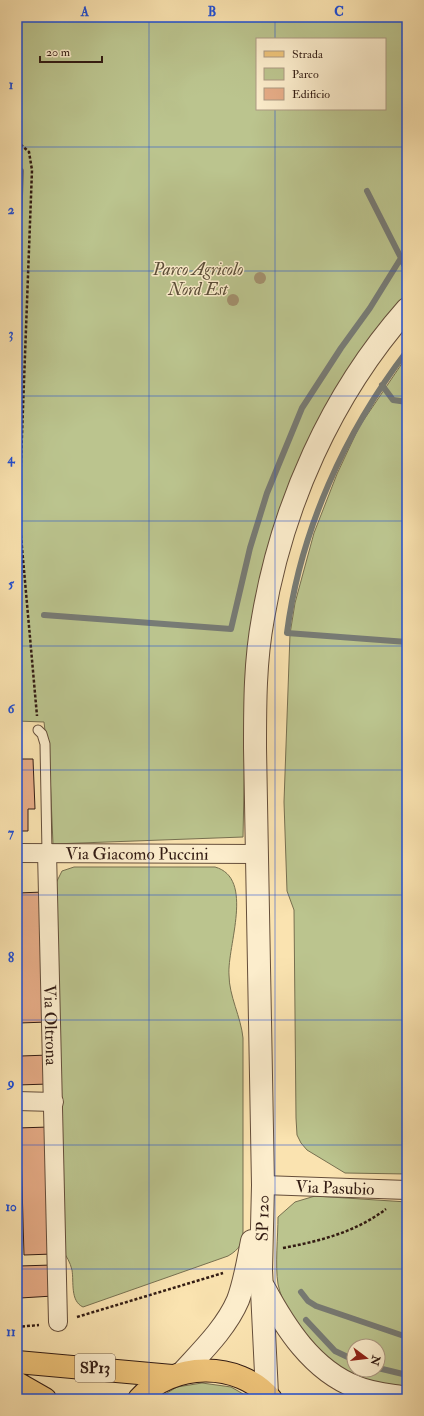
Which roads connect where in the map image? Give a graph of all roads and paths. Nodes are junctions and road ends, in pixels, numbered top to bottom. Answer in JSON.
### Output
{"nodes":[{"id":1,"x":17,"y":141,"type":"edge"},
{"id":2,"x":407,"y":309,"type":"edge"},
{"id":3,"x":38,"y":730,"type":"joint"},
{"id":4,"x":17,"y":852,"type":"edge"},
{"id":5,"x":48,"y":852,"type":"junction"},
{"id":6,"x":257,"y":854,"type":"junction"},
{"id":7,"x":17,"y":1101,"type":"edge"},
{"id":8,"x":54,"y":1102,"type":"junction"},
{"id":9,"x":263,"y":1185,"type":"junction"},
{"id":10,"x":407,"y":1190,"type":"edge"},
{"id":11,"x":262,"y":1252,"type":"junction"},
{"id":12,"x":225,"y":1272,"type":"dead end"},
{"id":13,"x":262,"y":1285,"type":"junction"},
{"id":14,"x":58,"y":1322,"type":"junction"},
{"id":15,"x":17,"y":1327,"type":"edge"},
{"id":16,"x":17,"y":1362,"type":"edge"},
{"id":17,"x":177,"y":1374,"type":"junction"},
{"id":18,"x":17,"y":1383,"type":"edge"},
{"id":19,"x":269,"y":1396,"type":"edge"},
{"id":20,"x":407,"y":1398,"type":"edge"},
{"id":21,"x":45,"y":1399,"type":"edge"},
{"id":22,"x":139,"y":1399,"type":"edge"}],
"edges":[{"from":1,"to":3,"type":"path"},
{"from":2,"to":6,"type":"street","name":"SP 120"},
{"from":3,"to":5,"type":"lane","name":"Via Oltrona"},
{"from":4,"to":5,"type":"street","name":"Via Giacomo Puccini"},
{"from":5,"to":6,"type":"street","name":"Via Giacomo Puccini"},
{"from":5,"to":8,"type":"street","name":"Via Oltrona"},
{"from":6,"to":9,"type":"street","name":"SP 120"},
{"from":7,"to":8,"type":"street"},
{"from":8,"to":14,"type":"street","name":"Via Oltrona"},
{"from":9,"to":10,"type":"street","name":"Via Pasubio"},
{"from":9,"to":11,"type":"street","name":"SP 120"},
{"from":9,"to":17,"type":"street"},
{"from":10,"to":11,"type":"path"},
{"from":11,"to":13,"type":"street","name":"SP 120"},
{"from":12,"to":14,"type":"path"},
{"from":13,"to":19,"type":"street","name":"SP 120"},
{"from":13,"to":20,"type":"street"},
{"from":14,"to":15,"type":"path"},
{"from":16,"to":17,"type":"main road","number":"SP13"},
{"from":17,"to":19,"type":"main road","number":"SP13"},
{"from":17,"to":22,"type":"main road","number":"SP13"},
{"from":18,"to":21,"type":"main road"}]}
